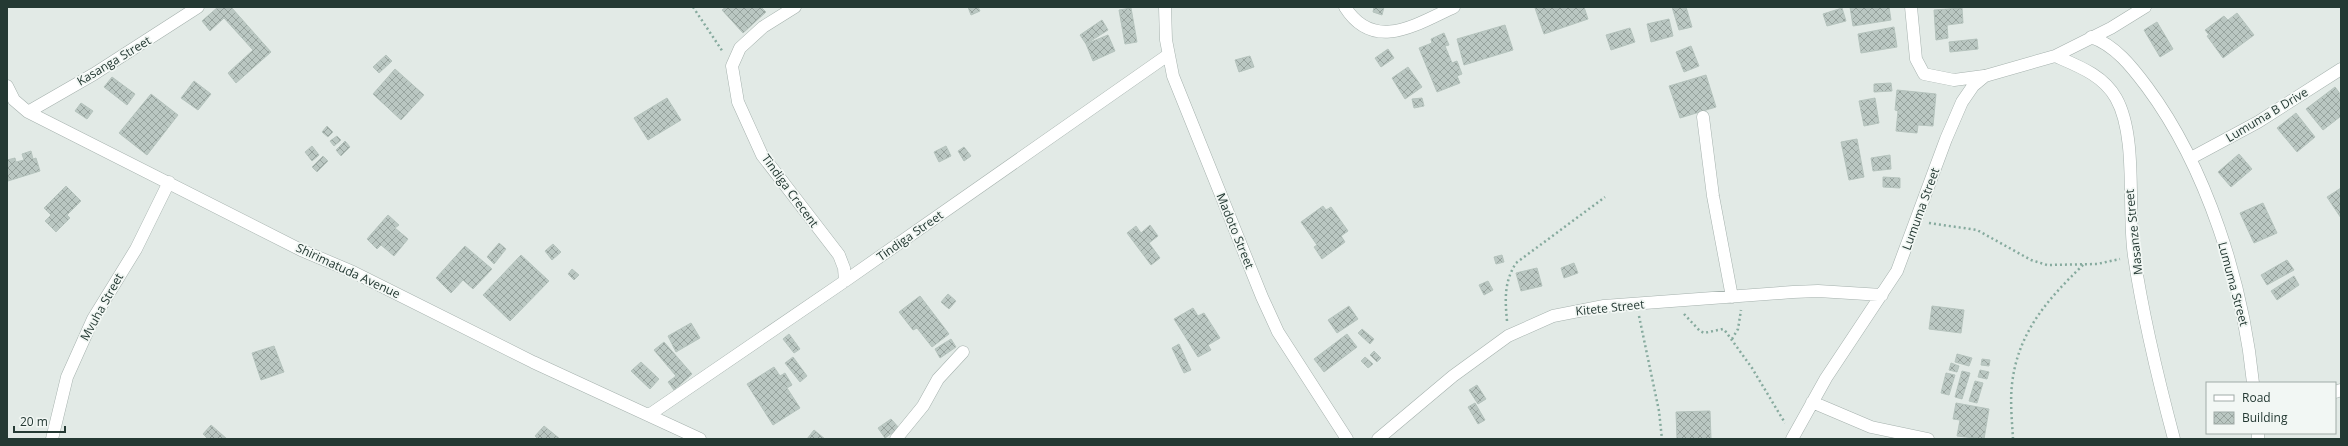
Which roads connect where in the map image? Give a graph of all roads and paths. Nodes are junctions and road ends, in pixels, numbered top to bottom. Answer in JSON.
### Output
{"nodes":[{"id":1,"x":198,"y":7,"type":"edge"},
{"id":2,"x":693,"y":7,"type":"edge"},
{"id":3,"x":795,"y":7,"type":"edge"},
{"id":4,"x":1166,"y":7,"type":"edge"},
{"id":5,"x":1345,"y":7,"type":"edge"},
{"id":6,"x":1454,"y":7,"type":"edge"},
{"id":7,"x":1911,"y":7,"type":"edge"},
{"id":8,"x":2145,"y":7,"type":"edge"},
{"id":9,"x":2091,"y":37,"type":"junction"},
{"id":10,"x":1168,"y":55,"type":"junction"},
{"id":11,"x":2055,"y":56,"type":"junction"},
{"id":12,"x":732,"y":66,"type":"junction"},
{"id":13,"x":2341,"y":69,"type":"edge"},
{"id":14,"x":1985,"y":76,"type":"junction"},
{"id":15,"x":7,"y":86,"type":"edge"},
{"id":16,"x":11,"y":102,"type":"edge"},
{"id":17,"x":28,"y":112,"type":"junction"},
{"id":18,"x":1703,"y":117,"type":"dead end"},
{"id":19,"x":2191,"y":158,"type":"junction"},
{"id":20,"x":169,"y":182,"type":"junction"},
{"id":21,"x":1605,"y":197,"type":"dead end"},
{"id":22,"x":1917,"y":221,"type":"junction"},
{"id":23,"x":2134,"y":255,"type":"junction"},
{"id":24,"x":2086,"y":263,"type":"junction"},
{"id":25,"x":845,"y":281,"type":"junction"},
{"id":26,"x":1737,"y":296,"type":"junction"},
{"id":27,"x":1882,"y":296,"type":"junction"},
{"id":28,"x":1674,"y":301,"type":"junction"},
{"id":29,"x":1637,"y":304,"type":"junction"},
{"id":30,"x":1508,"y":336,"type":"junction"},
{"id":31,"x":1732,"y":339,"type":"junction"},
{"id":32,"x":964,"y":352,"type":"dead end"},
{"id":33,"x":2253,"y":382,"type":"edge"},
{"id":34,"x":1812,"y":402,"type":"junction"},
{"id":35,"x":649,"y":415,"type":"junction"},
{"id":36,"x":1793,"y":437,"type":"edge"},
{"id":37,"x":52,"y":439,"type":"edge"},
{"id":38,"x":700,"y":439,"type":"edge"},
{"id":39,"x":896,"y":439,"type":"edge"},
{"id":40,"x":1347,"y":439,"type":"edge"},
{"id":41,"x":1378,"y":439,"type":"edge"},
{"id":42,"x":1662,"y":439,"type":"edge"},
{"id":43,"x":1928,"y":439,"type":"edge"},
{"id":44,"x":2013,"y":439,"type":"edge"},
{"id":45,"x":2174,"y":439,"type":"edge"}],
"edges":[{"from":1,"to":17,"type":"street","name":"Kasanga Street"},
{"from":2,"to":12,"type":"path"},
{"from":3,"to":12,"type":"street"},
{"from":4,"to":10,"type":"street","name":"Madoto Street"},
{"from":5,"to":6,"type":"street"},
{"from":7,"to":14,"type":"street"},
{"from":8,"to":9,"type":"street","name":"Lumuma Street"},
{"from":9,"to":11,"type":"street","name":"Lumuma Street"},
{"from":9,"to":19,"type":"street","name":"Lumuma Street"},
{"from":10,"to":25,"type":"street","name":"Tindiga Street"},
{"from":10,"to":40,"type":"street","name":"Madoto Street"},
{"from":11,"to":14,"type":"street","name":"Lumuma Street"},
{"from":11,"to":23,"type":"street","name":"Masanze Street"},
{"from":12,"to":25,"type":"street","name":"Tindiga Crecent"},
{"from":13,"to":19,"type":"street","name":"Lumuma B Drive"},
{"from":14,"to":22,"type":"street","name":"Lumuma Street"},
{"from":15,"to":16,"type":"street","name":"Shirimatuda Avenue"},
{"from":16,"to":17,"type":"street","name":"Shirimatuda Avenue"},
{"from":17,"to":20,"type":"street","name":"Shirimatuda Avenue"},
{"from":18,"to":26,"type":"street"},
{"from":19,"to":33,"type":"street","name":"Lumuma Street"},
{"from":20,"to":35,"type":"street","name":"Shirimatuda Avenue"},
{"from":20,"to":37,"type":"street","name":"Mvuha Street"},
{"from":21,"to":30,"type":"path"},
{"from":22,"to":24,"type":"path"},
{"from":22,"to":27,"type":"street","name":"Lumuma Street"},
{"from":23,"to":24,"type":"path"},
{"from":23,"to":45,"type":"street","name":"Masanze Street"},
{"from":24,"to":44,"type":"path"},
{"from":25,"to":35,"type":"street","name":"Tindiga Street"},
{"from":26,"to":27,"type":"street","name":"Kitete Street"},
{"from":26,"to":28,"type":"street","name":"Kitete Street"},
{"from":26,"to":31,"type":"path"},
{"from":27,"to":34,"type":"street","name":"Lumuma Street"},
{"from":28,"to":29,"type":"street","name":"Kitete Street"},
{"from":28,"to":31,"type":"path"},
{"from":29,"to":30,"type":"street","name":"Kitete Street"},
{"from":29,"to":42,"type":"path"},
{"from":30,"to":41,"type":"street","name":"Kitete Street"},
{"from":31,"to":36,"type":"path"},
{"from":32,"to":39,"type":"street"},
{"from":34,"to":36,"type":"street","name":"Lumuma Street"},
{"from":34,"to":43,"type":"street"},
{"from":35,"to":38,"type":"street","name":"Shirimatuda Avenue"}]}
